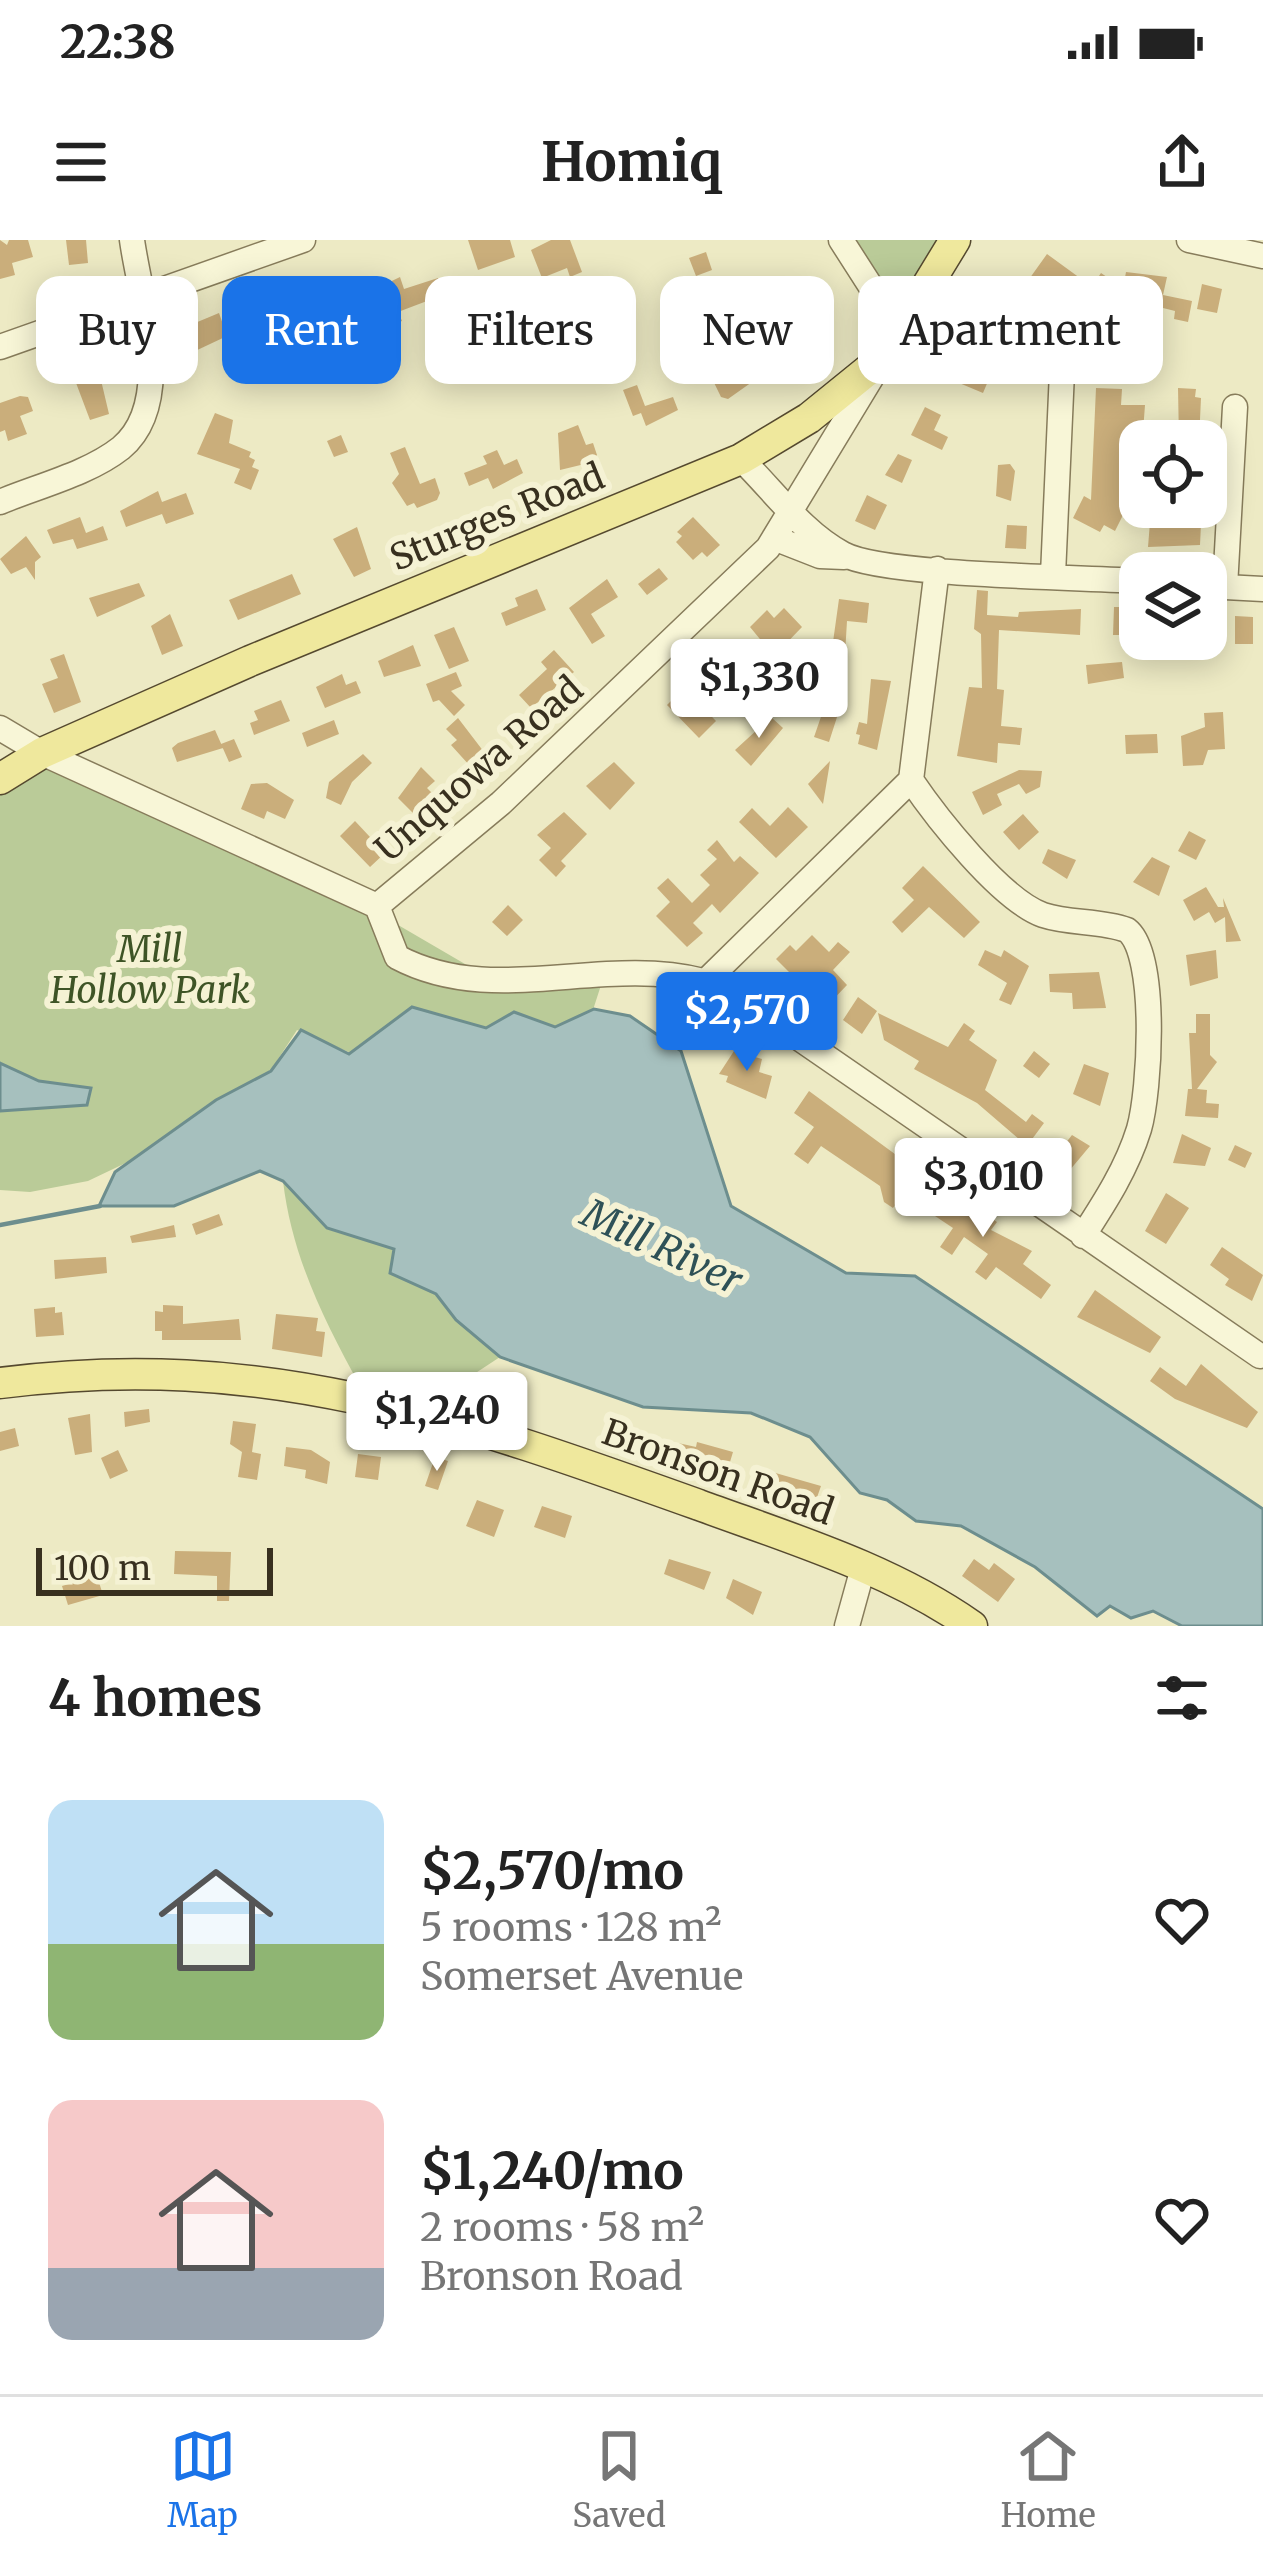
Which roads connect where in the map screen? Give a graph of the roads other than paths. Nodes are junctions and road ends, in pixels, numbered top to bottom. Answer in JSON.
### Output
{"nodes":[{"id":1,"x":132,"y":240,"type":"edge"},
{"id":2,"x":303,"y":240,"type":"edge"},
{"id":3,"x":841,"y":240,"type":"edge"},
{"id":4,"x":955,"y":240,"type":"edge"},
{"id":5,"x":1189,"y":240,"type":"edge"},
{"id":6,"x":1263,"y":256,"type":"edge"},
{"id":7,"x":137,"y":276,"type":"edge"},
{"id":8,"x":858,"y":276,"type":"edge"},
{"id":9,"x":933,"y":276,"type":"edge"},
{"id":10,"x":198,"y":278,"type":"edge"},
{"id":11,"x":36,"y":335,"type":"edge"},
{"id":12,"x":0,"y":347,"type":"edge"},
{"id":13,"x":858,"y":375,"type":"edge"},
{"id":14,"x":148,"y":384,"type":"edge"},
{"id":15,"x":868,"y":384,"type":"edge"},
{"id":16,"x":1061,"y":384,"type":"edge"},
{"id":17,"x":1235,"y":407,"type":"dead end"},
{"id":18,"x":741,"y":459,"type":"junction"},
{"id":19,"x":0,"y":502,"type":"edge"},
{"id":20,"x":792,"y":510,"type":"junction"},
{"id":21,"x":774,"y":538,"type":"junction"},
{"id":22,"x":1219,"y":552,"type":"edge"},
{"id":23,"x":847,"y":557,"type":"junction"},
{"id":24,"x":938,"y":569,"type":"junction"},
{"id":25,"x":1053,"y":575,"type":"junction"},
{"id":26,"x":1119,"y":580,"type":"edge"},
{"id":27,"x":1227,"y":588,"type":"edge"},
{"id":28,"x":1263,"y":590,"type":"edge"},
{"id":29,"x":0,"y":728,"type":"edge"},
{"id":30,"x":43,"y":753,"type":"junction"},
{"id":31,"x":0,"y":779,"type":"edge"},
{"id":32,"x":911,"y":780,"type":"junction"},
{"id":33,"x":377,"y":906,"type":"junction"},
{"id":34,"x":706,"y":981,"type":"junction"},
{"id":35,"x":1083,"y":1236,"type":"junction"},
{"id":36,"x":1260,"y":1356,"type":"dead end"},
{"id":37,"x":0,"y":1382,"type":"edge"},
{"id":38,"x":863,"y":1568,"type":"junction"},
{"id":39,"x":847,"y":1626,"type":"edge"},
{"id":40,"x":972,"y":1626,"type":"edge"}],
"edges":[{"from":1,"to":7,"type":"street"},
{"from":2,"to":10,"type":"street"},
{"from":3,"to":8,"type":"street"},
{"from":4,"to":9,"type":"main road","name":"Sturges Road"},
{"from":5,"to":6,"type":"street"},
{"from":11,"to":12,"type":"street"},
{"from":13,"to":18,"type":"main road","name":"Sturges Road"},
{"from":14,"to":19,"type":"street"},
{"from":15,"to":20,"type":"street","name":"Unquowa Road"},
{"from":16,"to":25,"type":"street"},
{"from":17,"to":22,"type":"street"},
{"from":18,"to":20,"type":"street"},
{"from":18,"to":30,"type":"main road","name":"Sturges Road"},
{"from":20,"to":21,"type":"street","name":"Unquowa Road"},
{"from":20,"to":23,"type":"street"},
{"from":21,"to":23,"type":"street"},
{"from":21,"to":33,"type":"street","name":"Unquowa Road"},
{"from":23,"to":24,"type":"street"},
{"from":24,"to":25,"type":"street"},
{"from":24,"to":32,"type":"street"},
{"from":25,"to":26,"type":"street"},
{"from":27,"to":28,"type":"street"},
{"from":29,"to":30,"type":"street","name":"Unquowa Road"},
{"from":30,"to":31,"type":"main road","name":"Sturges Road"},
{"from":30,"to":33,"type":"street","name":"Unquowa Road"},
{"from":32,"to":34,"type":"street"},
{"from":32,"to":35,"type":"street"},
{"from":33,"to":34,"type":"street"},
{"from":34,"to":35,"type":"street"},
{"from":35,"to":36,"type":"street"},
{"from":37,"to":38,"type":"main road","name":"Bronson Road"},
{"from":38,"to":39,"type":"street"},
{"from":38,"to":40,"type":"main road","name":"Bronson Road"}]}
